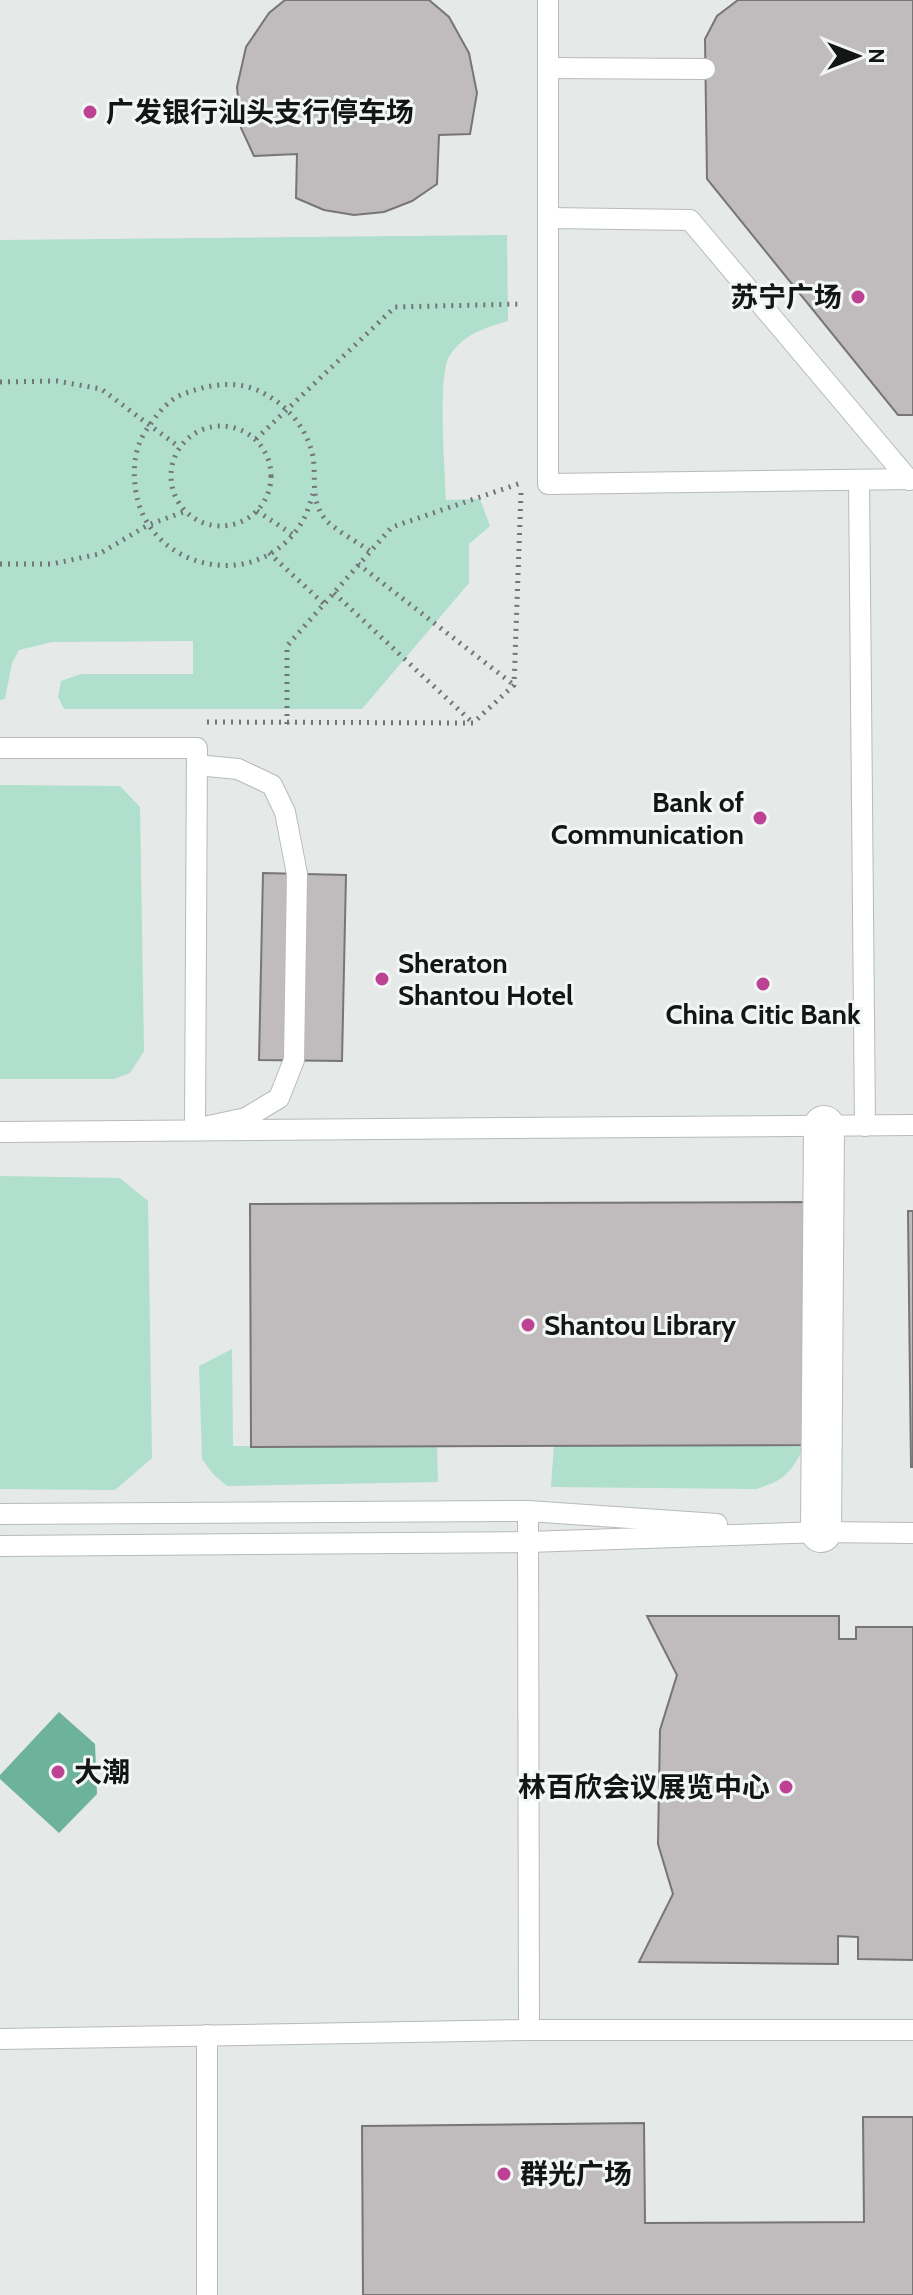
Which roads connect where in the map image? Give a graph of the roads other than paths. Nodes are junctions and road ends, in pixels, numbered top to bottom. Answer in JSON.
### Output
{"nodes":[{"id":1,"x":548,"y":0,"type":"edge"},
{"id":2,"x":548,"y":68,"type":"junction"},
{"id":3,"x":705,"y":69,"type":"dead end"},
{"id":4,"x":548,"y":218,"type":"junction"},
{"id":5,"x":859,"y":480,"type":"junction"},
{"id":6,"x":911,"y":480,"type":"edge"},
{"id":7,"x":0,"y":748,"type":"edge"},
{"id":8,"x":197,"y":765,"type":"junction"},
{"id":9,"x":913,"y":1125,"type":"edge"},
{"id":10,"x":824,"y":1126,"type":"junction"},
{"id":11,"x":865,"y":1126,"type":"junction"},
{"id":12,"x":195,"y":1129,"type":"junction"},
{"id":13,"x":0,"y":1132,"type":"edge"},
{"id":14,"x":528,"y":1511,"type":"junction"},
{"id":15,"x":0,"y":1514,"type":"edge"},
{"id":16,"x":821,"y":1532,"type":"junction"},
{"id":17,"x":913,"y":1533,"type":"edge"},
{"id":18,"x":528,"y":1542,"type":"junction"},
{"id":19,"x":0,"y":1546,"type":"edge"},
{"id":20,"x":529,"y":2030,"type":"junction"},
{"id":21,"x":913,"y":2030,"type":"edge"},
{"id":22,"x":207,"y":2035,"type":"junction"},
{"id":23,"x":0,"y":2039,"type":"edge"},
{"id":24,"x":207,"y":2295,"type":"edge"}],
"edges":[{"from":1,"to":2,"type":"lane"},
{"from":2,"to":3,"type":"lane"},
{"from":2,"to":4,"type":"lane"},
{"from":4,"to":5,"type":"lane"},
{"from":4,"to":6,"type":"lane"},
{"from":5,"to":6,"type":"lane"},
{"from":5,"to":11,"type":"lane"},
{"from":7,"to":8,"type":"lane"},
{"from":8,"to":12,"type":"lane"},
{"from":8,"to":12,"type":"lane"},
{"from":9,"to":11,"type":"lane"},
{"from":10,"to":11,"type":"lane"},
{"from":10,"to":12,"type":"lane"},
{"from":10,"to":16,"type":"street"},
{"from":12,"to":13,"type":"lane"},
{"from":14,"to":15,"type":"lane"},
{"from":14,"to":16,"type":"lane"},
{"from":14,"to":18,"type":"lane"},
{"from":16,"to":17,"type":"lane"},
{"from":16,"to":18,"type":"lane"},
{"from":18,"to":19,"type":"lane"},
{"from":18,"to":20,"type":"lane"},
{"from":20,"to":21,"type":"lane"},
{"from":20,"to":22,"type":"lane"},
{"from":22,"to":23,"type":"lane"},
{"from":22,"to":24,"type":"lane"}]}
